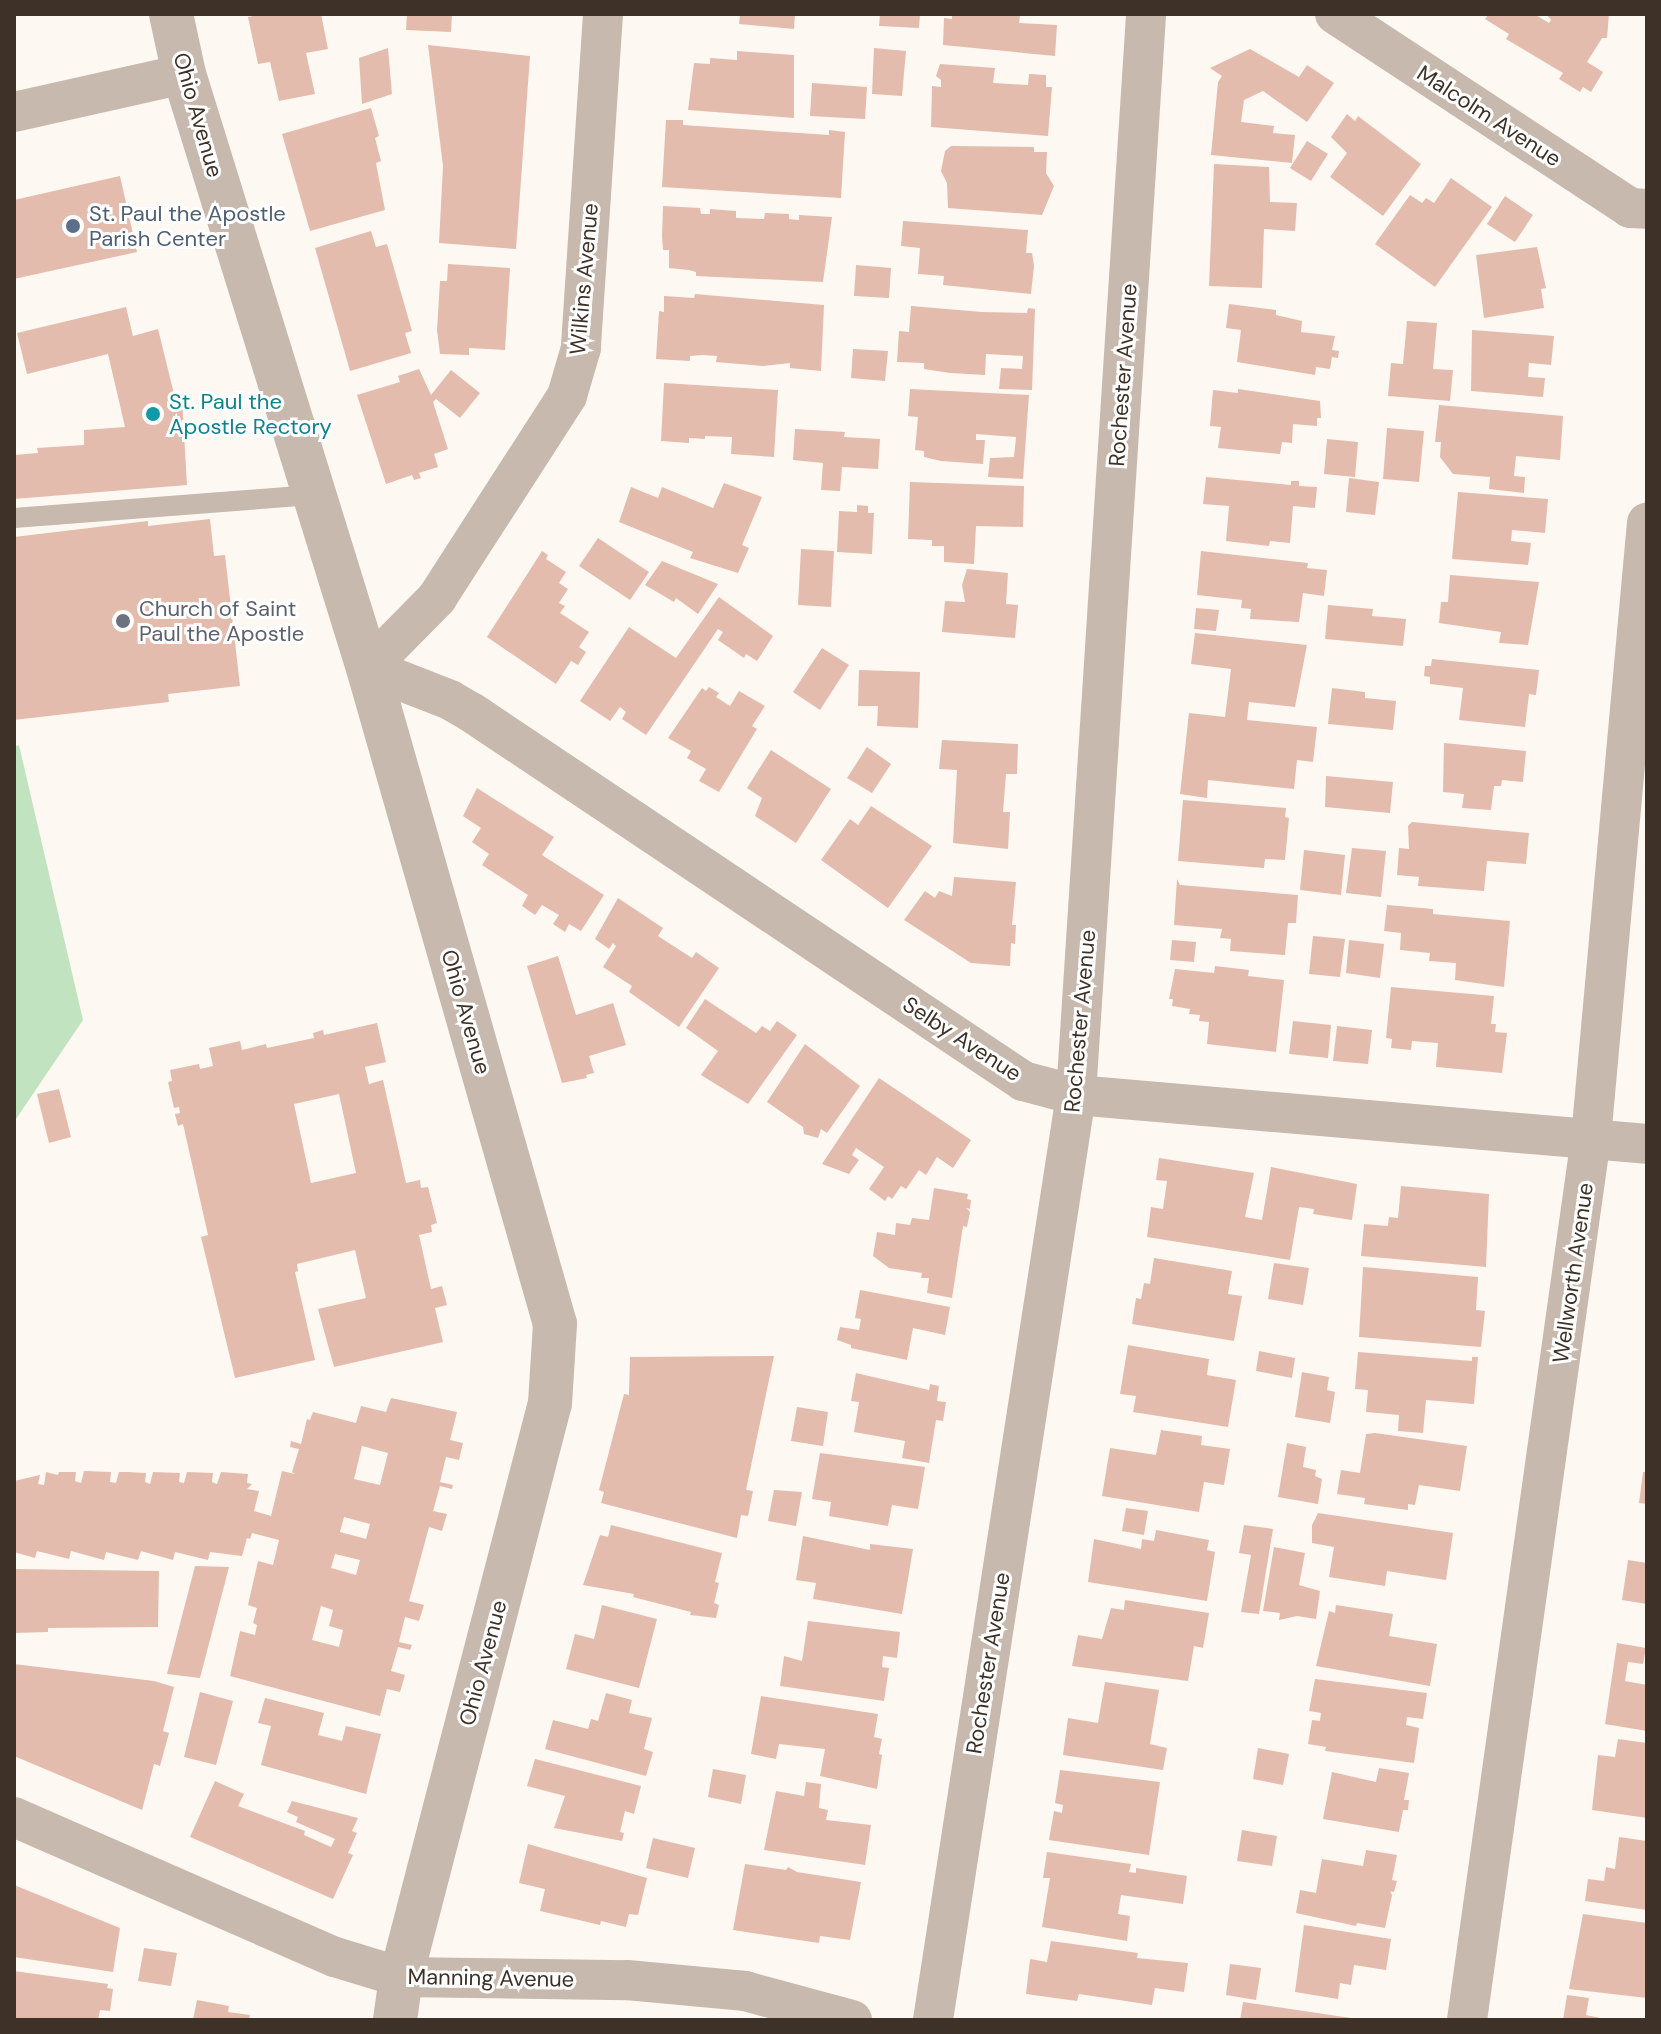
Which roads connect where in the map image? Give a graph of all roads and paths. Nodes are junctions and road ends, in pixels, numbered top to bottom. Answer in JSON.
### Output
{"nodes":[{"id":1,"x":171,"y":14,"type":"edge"},
{"id":2,"x":603,"y":14,"type":"edge"},
{"id":3,"x":1146,"y":14,"type":"edge"},
{"id":4,"x":1335,"y":14,"type":"edge"},
{"id":5,"x":184,"y":74,"type":"junction"},
{"id":6,"x":14,"y":112,"type":"edge"},
{"id":7,"x":1647,"y":209,"type":"edge"},
{"id":8,"x":315,"y":495,"type":"junction"},
{"id":9,"x":14,"y":518,"type":"edge"},
{"id":10,"x":1647,"y":523,"type":"edge"},
{"id":11,"x":368,"y":668,"type":"junction"},
{"id":12,"x":1076,"y":1095,"type":"junction"},
{"id":13,"x":1591,"y":1138,"type":"junction"},
{"id":14,"x":1647,"y":1144,"type":"edge"},
{"id":15,"x":14,"y":1817,"type":"edge"},
{"id":16,"x":401,"y":1977,"type":"junction"},
{"id":17,"x":395,"y":2020,"type":"edge"},
{"id":18,"x":852,"y":2020,"type":"edge"},
{"id":19,"x":933,"y":2020,"type":"edge"},
{"id":20,"x":1467,"y":2020,"type":"edge"}],
"edges":[{"from":1,"to":5,"type":"street","name":"Ohio Avenue"},
{"from":2,"to":11,"type":"street","name":"Wilkins Avenue"},
{"from":3,"to":12,"type":"street","name":"Rochester Avenue"},
{"from":4,"to":7,"type":"street","name":"Malcolm Avenue"},
{"from":5,"to":6,"type":"street"},
{"from":5,"to":8,"type":"street","name":"Ohio Avenue"},
{"from":8,"to":9,"type":"lane"},
{"from":8,"to":11,"type":"street","name":"Ohio Avenue"},
{"from":10,"to":13,"type":"street","name":"Wellworth Avenue"},
{"from":11,"to":12,"type":"street","name":"Selby Avenue"},
{"from":11,"to":16,"type":"street","name":"Ohio Avenue"},
{"from":12,"to":13,"type":"street","name":"Selby Avenue"},
{"from":12,"to":19,"type":"street","name":"Rochester Avenue"},
{"from":13,"to":14,"type":"street","name":"Selby Avenue"},
{"from":13,"to":20,"type":"street","name":"Wellworth Avenue"},
{"from":15,"to":16,"type":"street","name":"Manning Avenue"},
{"from":16,"to":17,"type":"street","name":"Ohio Avenue"},
{"from":16,"to":18,"type":"street","name":"Manning Avenue"}]}
